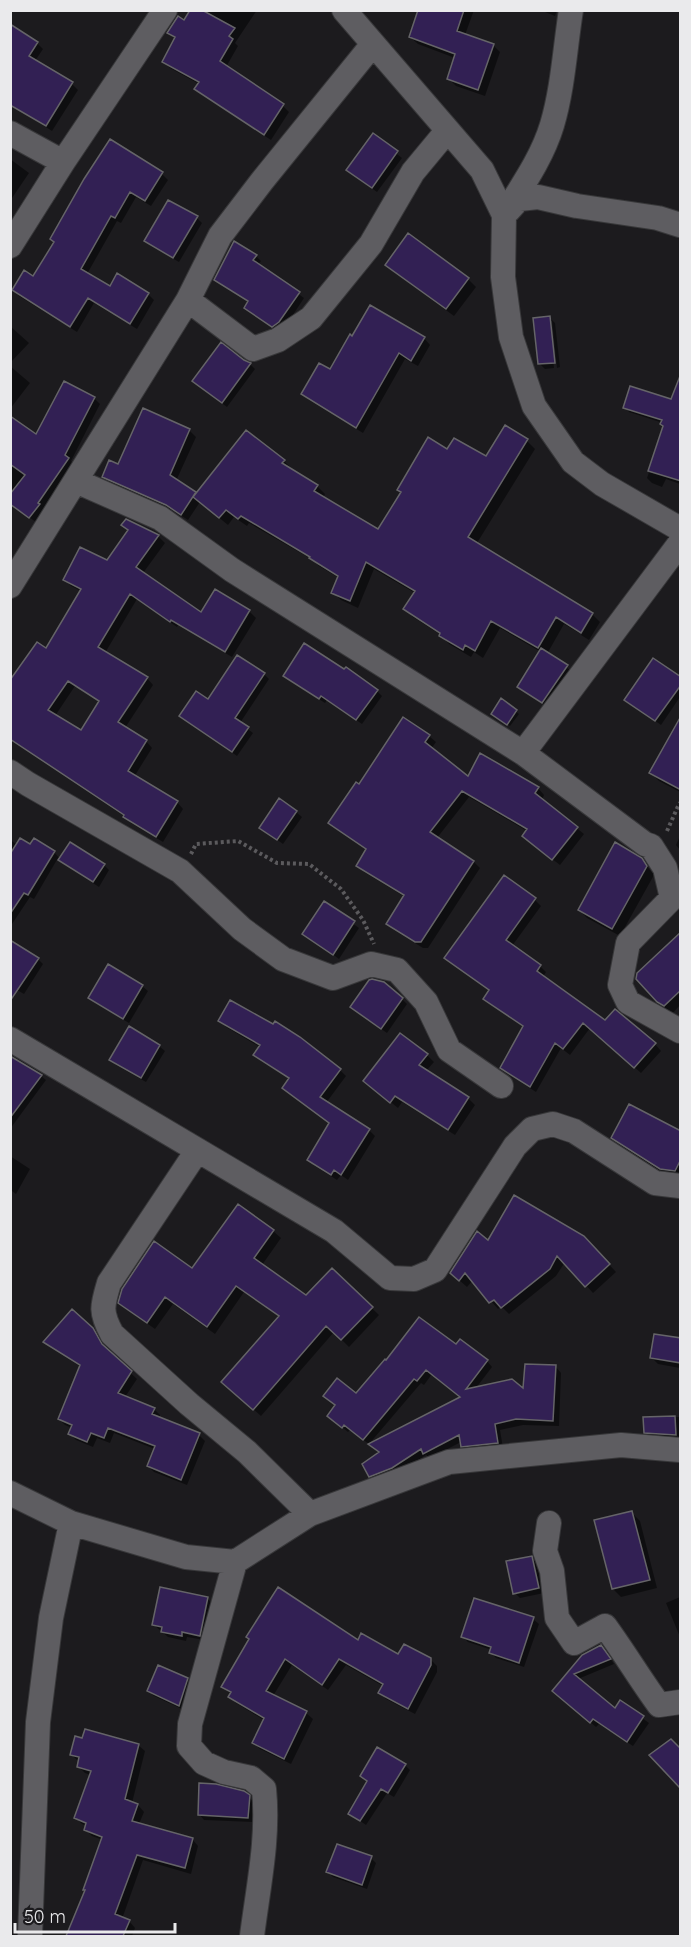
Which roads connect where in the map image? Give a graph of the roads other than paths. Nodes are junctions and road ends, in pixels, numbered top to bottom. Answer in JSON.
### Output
{"nodes":[{"id":1,"x":165,"y":10,"type":"edge"},
{"id":2,"x":344,"y":10,"type":"edge"},
{"id":3,"x":571,"y":10,"type":"edge"},
{"id":4,"x":373,"y":45,"type":"junction"},
{"id":5,"x":447,"y":131,"type":"junction"},
{"id":6,"x":10,"y":133,"type":"edge"},
{"id":7,"x":63,"y":162,"type":"junction"},
{"id":8,"x":504,"y":215,"type":"junction"},
{"id":9,"x":681,"y":225,"type":"edge"},
{"id":10,"x":10,"y":246,"type":"edge"},
{"id":11,"x":188,"y":300,"type":"junction"},
{"id":12,"x":76,"y":481,"type":"junction"},
{"id":13,"x":681,"y":529,"type":"edge"},
{"id":14,"x":681,"y":543,"type":"edge"},
{"id":15,"x":10,"y":586,"type":"edge"},
{"id":16,"x":523,"y":753,"type":"junction"},
{"id":17,"x":10,"y":772,"type":"edge"},
{"id":18,"x":681,"y":1031,"type":"edge"},
{"id":19,"x":10,"y":1040,"type":"edge"},
{"id":20,"x":501,"y":1086,"type":"dead end"},
{"id":21,"x":197,"y":1151,"type":"junction"},
{"id":22,"x":681,"y":1186,"type":"edge"},
{"id":23,"x":681,"y":1450,"type":"edge"},
{"id":24,"x":10,"y":1492,"type":"edge"},
{"id":25,"x":310,"y":1514,"type":"junction"},
{"id":26,"x":71,"y":1523,"type":"junction"},
{"id":27,"x":549,"y":1523,"type":"dead end"},
{"id":28,"x":234,"y":1562,"type":"junction"},
{"id":29,"x":681,"y":1702,"type":"edge"},
{"id":30,"x":30,"y":1936,"type":"edge"},
{"id":31,"x":252,"y":1936,"type":"edge"}],
"edges":[{"from":1,"to":7,"type":"street"},
{"from":2,"to":4,"type":"street"},
{"from":3,"to":8,"type":"street"},
{"from":4,"to":5,"type":"street"},
{"from":4,"to":11,"type":"street"},
{"from":5,"to":8,"type":"street"},
{"from":5,"to":11,"type":"street"},
{"from":6,"to":7,"type":"street"},
{"from":7,"to":10,"type":"street"},
{"from":8,"to":9,"type":"street"},
{"from":8,"to":13,"type":"street"},
{"from":11,"to":12,"type":"street"},
{"from":12,"to":15,"type":"street"},
{"from":12,"to":16,"type":"street"},
{"from":14,"to":16,"type":"street"},
{"from":16,"to":18,"type":"street"},
{"from":17,"to":20,"type":"street"},
{"from":19,"to":21,"type":"street"},
{"from":21,"to":22,"type":"street"},
{"from":21,"to":25,"type":"street"},
{"from":23,"to":25,"type":"street"},
{"from":24,"to":26,"type":"street"},
{"from":25,"to":28,"type":"street"},
{"from":26,"to":28,"type":"street"},
{"from":26,"to":30,"type":"street"},
{"from":27,"to":29,"type":"street"},
{"from":28,"to":31,"type":"street"}]}
